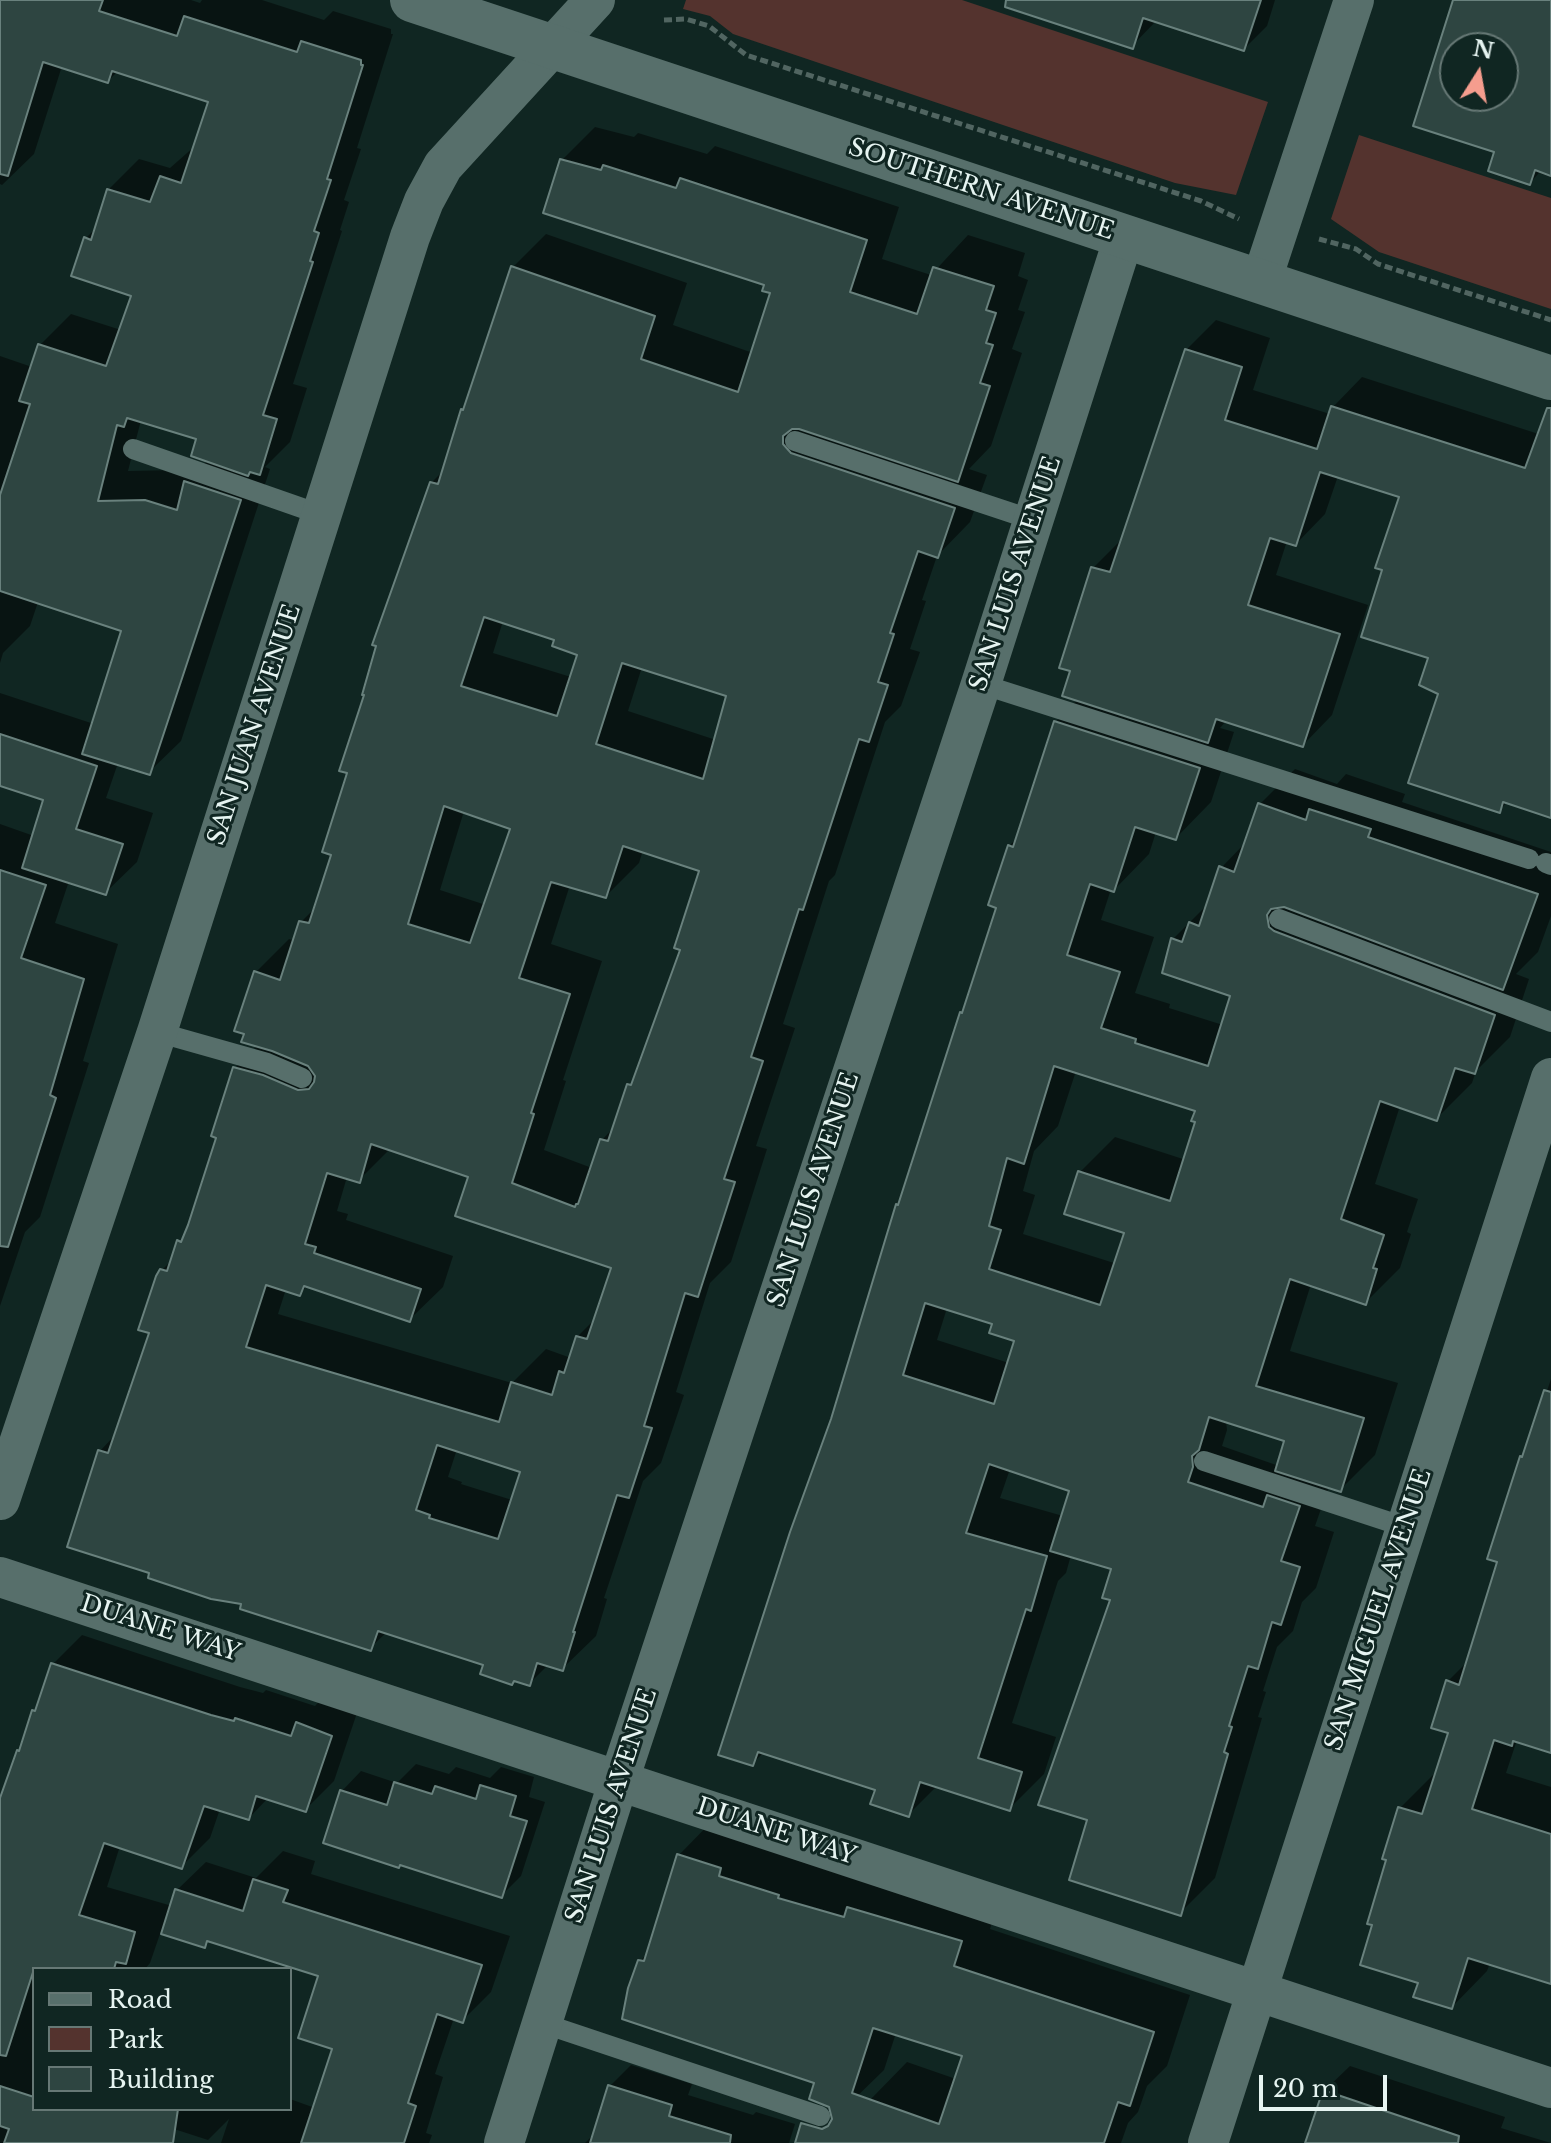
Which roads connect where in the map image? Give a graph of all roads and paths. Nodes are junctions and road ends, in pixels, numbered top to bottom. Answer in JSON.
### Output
{"nodes":[{"id":1,"x":412,"y":0,"type":"edge"},
{"id":2,"x":595,"y":0,"type":"edge"},
{"id":3,"x":1354,"y":0,"type":"edge"},
{"id":4,"x":664,"y":20,"type":"dead end"},
{"id":5,"x":553,"y":47,"type":"junction"},
{"id":6,"x":1232,"y":217,"type":"dead end"},
{"id":7,"x":1124,"y":237,"type":"junction"},
{"id":8,"x":1316,"y":238,"type":"dead end"},
{"id":9,"x":1261,"y":282,"type":"junction"},
{"id":10,"x":1551,"y":320,"type":"edge"},
{"id":11,"x":1551,"y":378,"type":"edge"},
{"id":12,"x":795,"y":441,"type":"dead end"},
{"id":13,"x":133,"y":449,"type":"dead end"},
{"id":14,"x":322,"y":515,"type":"junction"},
{"id":15,"x":1033,"y":520,"type":"junction"},
{"id":16,"x":981,"y":684,"type":"junction"},
{"id":17,"x":1542,"y":862,"type":"edge"},
{"id":18,"x":1279,"y":919,"type":"dead end"},
{"id":19,"x":1551,"y":1022,"type":"edge"},
{"id":20,"x":157,"y":1032,"type":"junction"},
{"id":21,"x":302,"y":1078,"type":"dead end"},
{"id":22,"x":1551,"y":1078,"type":"edge"},
{"id":23,"x":1204,"y":1461,"type":"dead end"},
{"id":24,"x":0,"y":1500,"type":"edge"},
{"id":25,"x":1405,"y":1527,"type":"junction"},
{"id":26,"x":0,"y":1577,"type":"edge"},
{"id":27,"x":619,"y":1780,"type":"junction"},
{"id":28,"x":1256,"y":1990,"type":"junction"},
{"id":29,"x":542,"y":2023,"type":"junction"},
{"id":30,"x":1551,"y":2088,"type":"edge"},
{"id":31,"x":820,"y":2116,"type":"dead end"},
{"id":32,"x":504,"y":2143,"type":"edge"},
{"id":33,"x":1208,"y":2143,"type":"edge"}],
"edges":[{"from":1,"to":5,"type":"street","name":"SOUTHERN AVENUE"},
{"from":2,"to":5,"type":"street","name":"SAN JUAN AVENUE"},
{"from":3,"to":9,"type":"street"},
{"from":4,"to":6,"type":"path"},
{"from":5,"to":7,"type":"street","name":"SOUTHERN AVENUE"},
{"from":5,"to":14,"type":"street","name":"SAN JUAN AVENUE"},
{"from":7,"to":9,"type":"street","name":"SOUTHERN AVENUE"},
{"from":7,"to":15,"type":"street","name":"SAN LUIS AVENUE"},
{"from":8,"to":10,"type":"path"},
{"from":9,"to":11,"type":"street","name":"SOUTHERN AVENUE"},
{"from":12,"to":15,"type":"lane"},
{"from":13,"to":14,"type":"lane"},
{"from":14,"to":20,"type":"street","name":"SAN JUAN AVENUE"},
{"from":15,"to":16,"type":"street","name":"SAN LUIS AVENUE"},
{"from":16,"to":17,"type":"lane"},
{"from":16,"to":27,"type":"street","name":"SAN LUIS AVENUE"},
{"from":18,"to":19,"type":"lane"},
{"from":20,"to":21,"type":"lane"},
{"from":20,"to":24,"type":"street","name":"SAN JUAN AVENUE"},
{"from":22,"to":25,"type":"street","name":"SAN MIGUEL AVENUE"},
{"from":23,"to":25,"type":"lane"},
{"from":25,"to":28,"type":"street","name":"SAN MIGUEL AVENUE"},
{"from":26,"to":27,"type":"street","name":"DUANE WAY"},
{"from":27,"to":28,"type":"street","name":"DUANE WAY"},
{"from":27,"to":29,"type":"street","name":"SAN LUIS AVENUE"},
{"from":28,"to":30,"type":"street","name":"DUANE WAY"},
{"from":28,"to":33,"type":"street","name":"SAN MIGUEL AVENUE"},
{"from":29,"to":31,"type":"lane"},
{"from":29,"to":32,"type":"street","name":"SAN LUIS AVENUE"}]}
